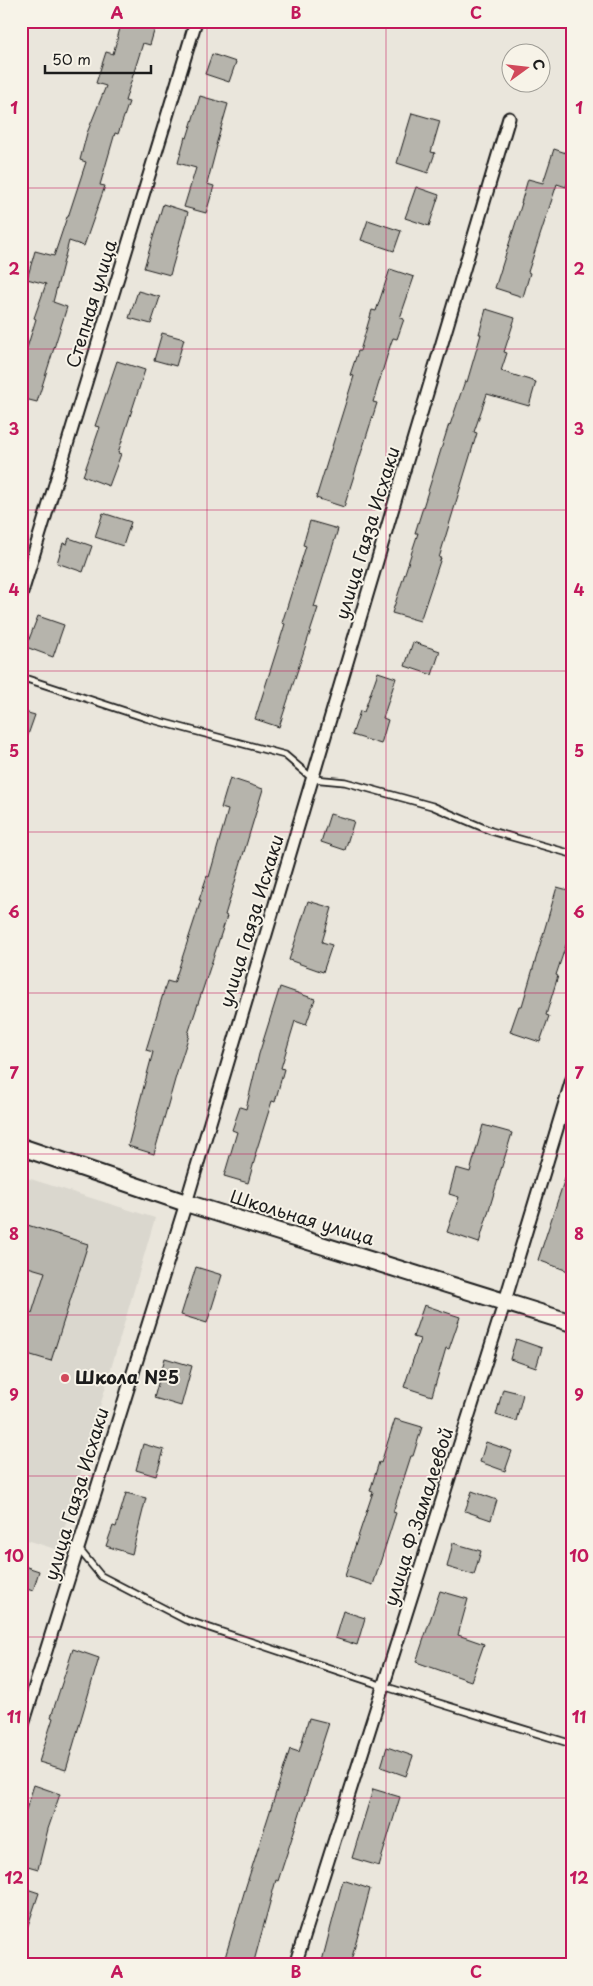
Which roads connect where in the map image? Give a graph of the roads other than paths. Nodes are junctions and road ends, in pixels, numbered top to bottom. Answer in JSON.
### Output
{"nodes":[{"id":1,"x":196,"y":21,"type":"edge"},
{"id":2,"x":509,"y":118,"type":"dead end"},
{"id":3,"x":21,"y":596,"type":"edge"},
{"id":4,"x":21,"y":676,"type":"edge"},
{"id":5,"x":313,"y":779,"type":"junction"},
{"id":6,"x":572,"y":854,"type":"edge"},
{"id":7,"x":572,"y":1079,"type":"edge"},
{"id":8,"x":21,"y":1147,"type":"edge"},
{"id":9,"x":186,"y":1203,"type":"junction"},
{"id":10,"x":506,"y":1301,"type":"junction"},
{"id":11,"x":572,"y":1323,"type":"edge"},
{"id":12,"x":78,"y":1548,"type":"junction"},
{"id":13,"x":383,"y":1686,"type":"junction"},
{"id":14,"x":21,"y":1731,"type":"edge"},
{"id":15,"x":572,"y":1744,"type":"edge"},
{"id":16,"x":295,"y":1965,"type":"edge"}],
"edges":[{"from":1,"to":3,"type":"street","name":"Степная улица"},
{"from":2,"to":5,"type":"street","name":"улица Гаяза Исхаки"},
{"from":4,"to":5,"type":"lane"},
{"from":5,"to":6,"type":"lane"},
{"from":5,"to":9,"type":"street","name":"улица Гаяза Исхаки"},
{"from":7,"to":10,"type":"street","name":"улица Ф.Замалеевой"},
{"from":8,"to":9,"type":"street","name":"Школьная улица"},
{"from":9,"to":10,"type":"street","name":"Школьная улица"},
{"from":9,"to":12,"type":"street","name":"улица Гаяза Исхаки"},
{"from":10,"to":11,"type":"street","name":"Школьная улица"},
{"from":10,"to":13,"type":"street","name":"улица Ф.Замалеевой"},
{"from":12,"to":13,"type":"lane"},
{"from":12,"to":14,"type":"street","name":"улица Гаяза Исхаки"},
{"from":13,"to":15,"type":"lane"},
{"from":13,"to":16,"type":"street","name":"улица Ф.Замалеевой"}]}
